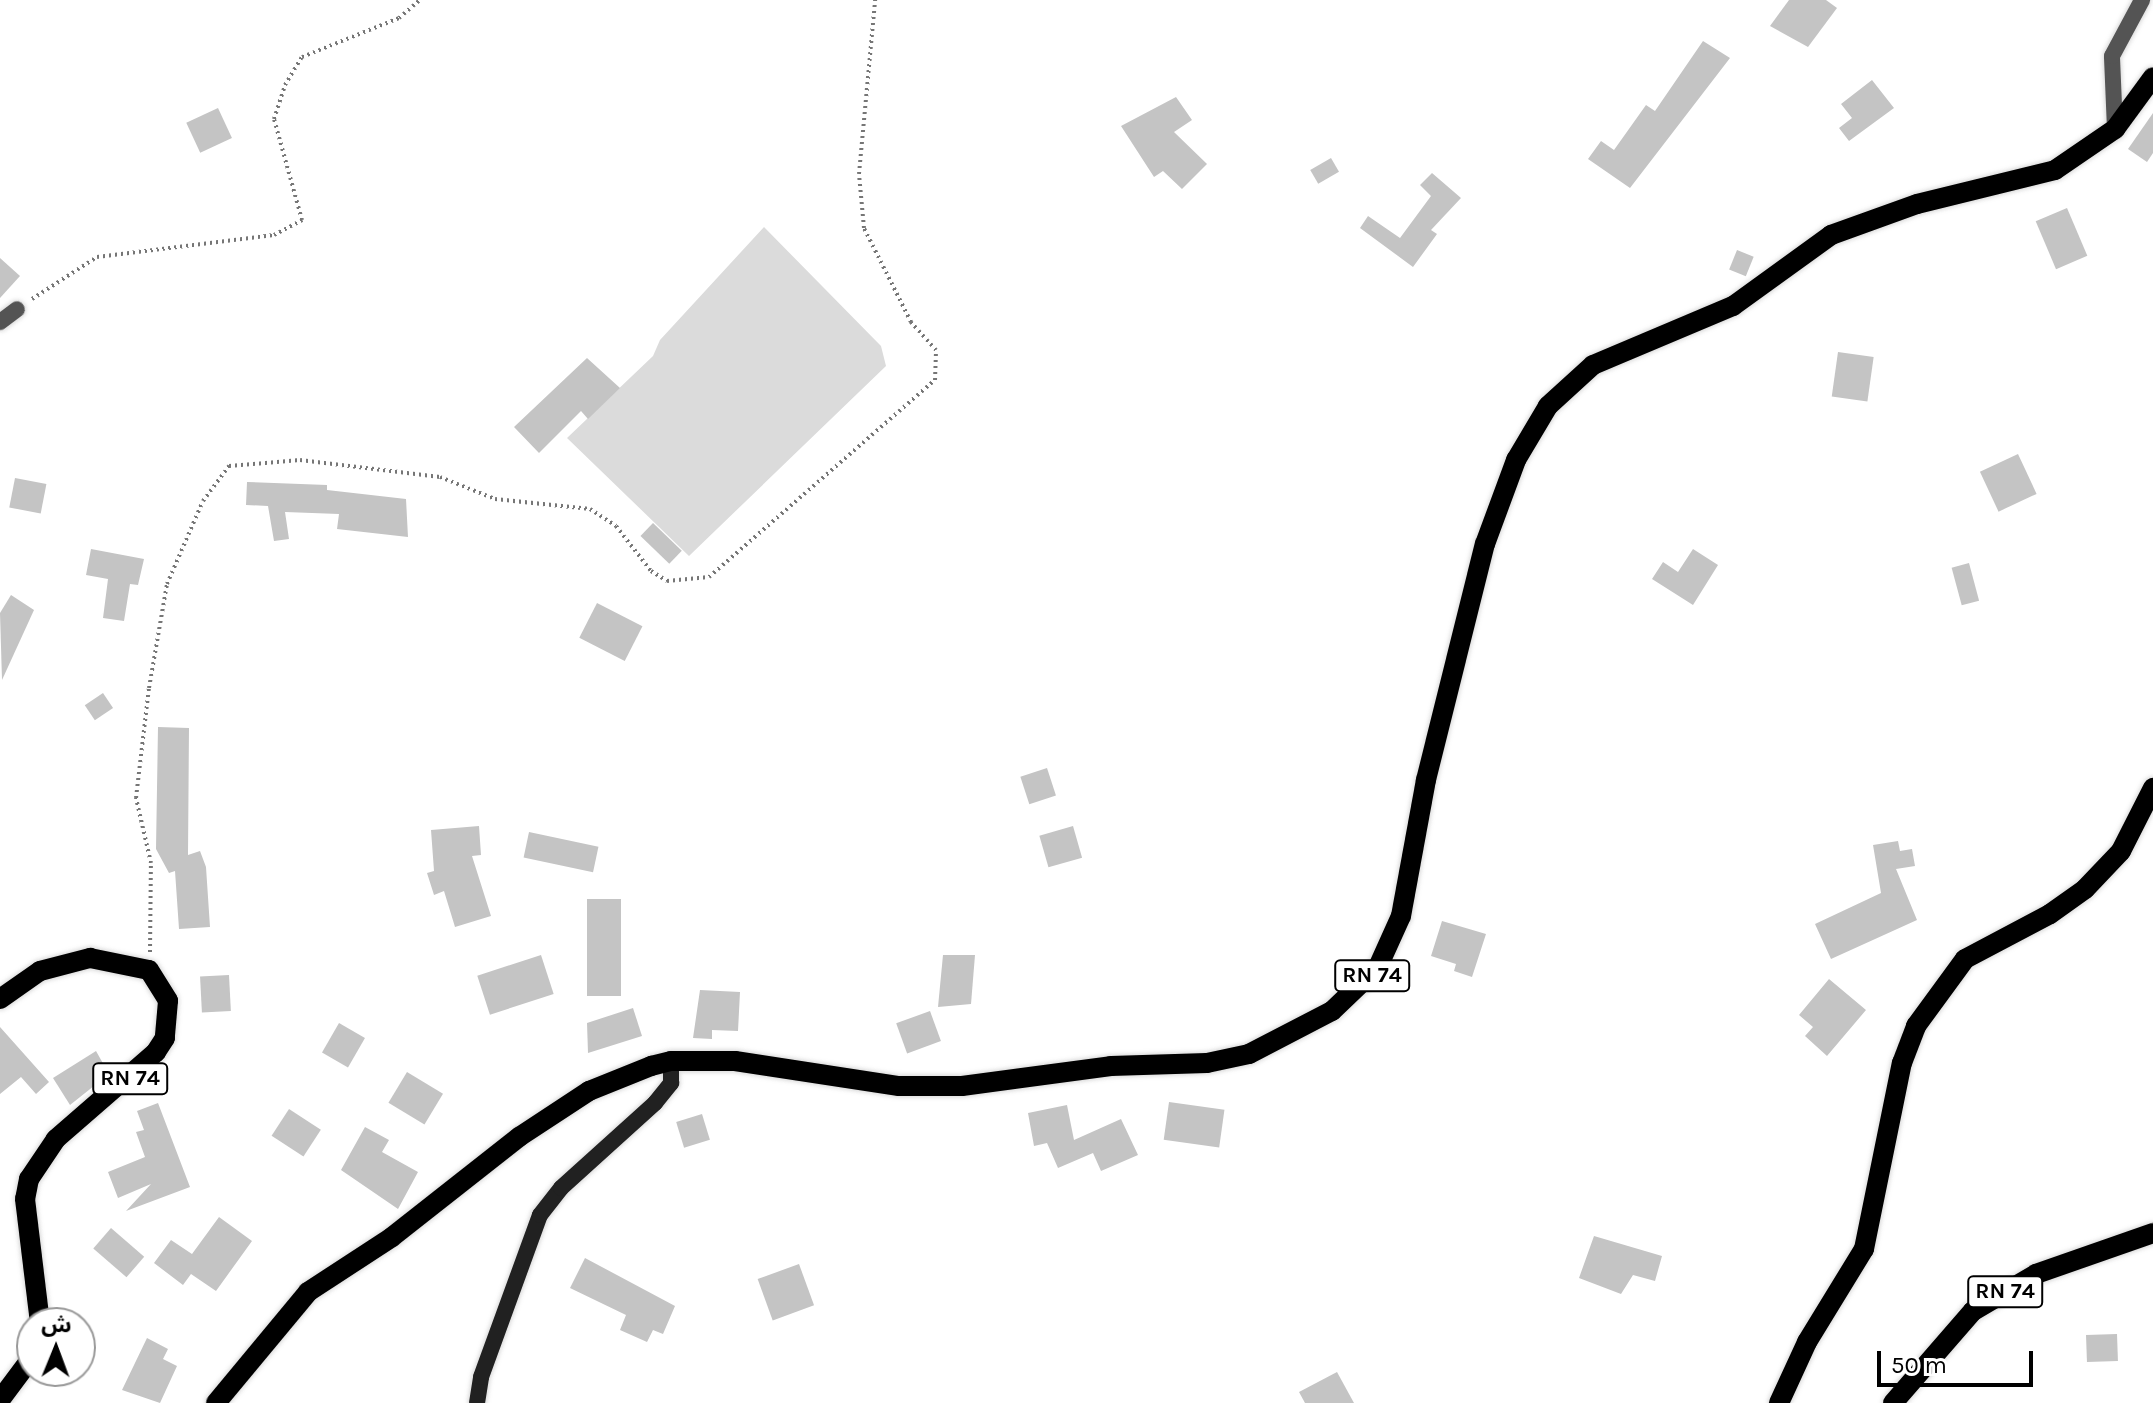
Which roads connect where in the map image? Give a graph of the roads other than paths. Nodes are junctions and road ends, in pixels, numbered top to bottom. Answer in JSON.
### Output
{"nodes":[{"id":1,"x":2142,"y":0,"type":"edge"},
{"id":2,"x":2153,"y":77,"type":"edge"},
{"id":3,"x":2115,"y":129,"type":"junction"},
{"id":4,"x":17,"y":309,"type":"road end"},
{"id":5,"x":0,"y":322,"type":"edge"},
{"id":6,"x":2153,"y":788,"type":"edge"},
{"id":7,"x":0,"y":999,"type":"edge"},
{"id":8,"x":671,"y":1061,"type":"junction"},
{"id":9,"x":2153,"y":1233,"type":"edge"},
{"id":10,"x":38,"y":1307,"type":"edge"},
{"id":11,"x":16,"y":1378,"type":"edge"},
{"id":12,"x":0,"y":1400,"type":"edge"},
{"id":13,"x":216,"y":1403,"type":"edge"},
{"id":14,"x":477,"y":1403,"type":"edge"},
{"id":15,"x":1779,"y":1403,"type":"edge"},
{"id":16,"x":1893,"y":1403,"type":"edge"}],
"edges":[{"from":1,"to":3,"type":"street"},
{"from":2,"to":3,"type":"main road","number":"RN 74"},
{"from":3,"to":8,"type":"main road","number":"RN 74"},
{"from":4,"to":5,"type":"street"},
{"from":6,"to":15,"type":"main road"},
{"from":7,"to":10,"type":"main road","number":"RN 74"},
{"from":8,"to":13,"type":"main road","number":"RN 74"},
{"from":8,"to":14,"type":"street"},
{"from":9,"to":16,"type":"main road","number":"RN 74"},
{"from":11,"to":12,"type":"main road"}]}
